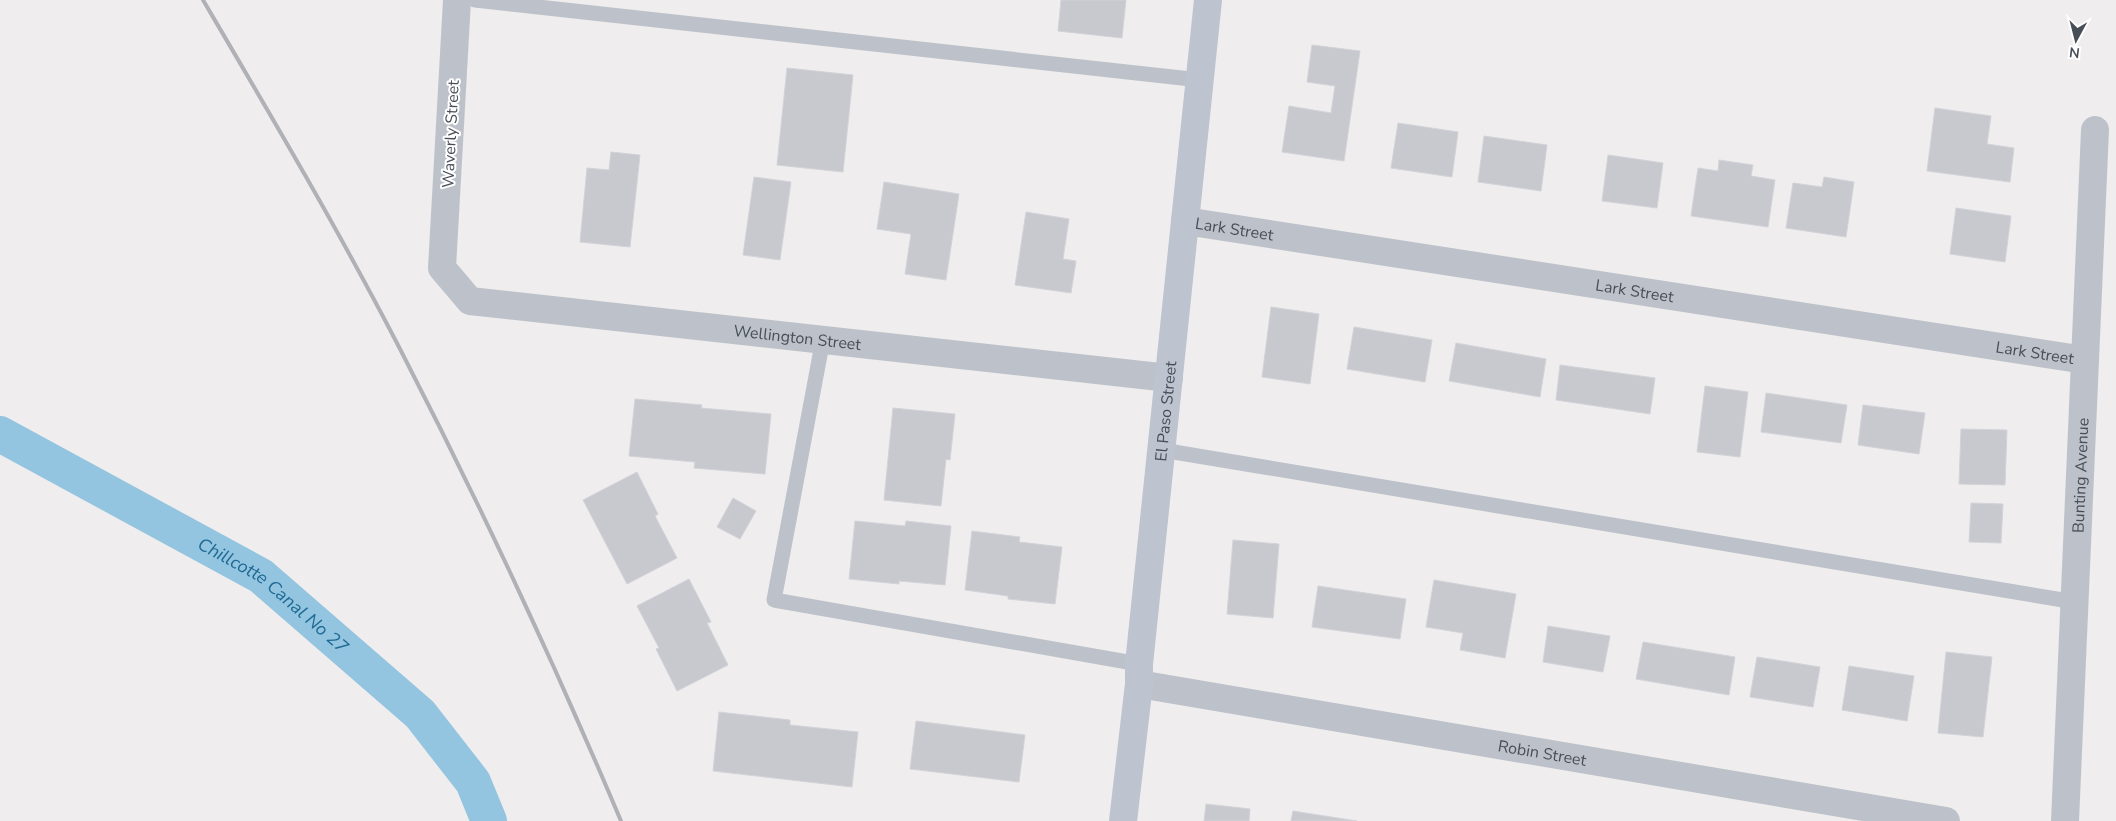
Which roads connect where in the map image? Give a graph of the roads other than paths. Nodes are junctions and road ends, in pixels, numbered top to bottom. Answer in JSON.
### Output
{"nodes":[{"id":1,"x":457,"y":0,"type":"edge"},
{"id":2,"x":476,"y":0,"type":"edge"},
{"id":3,"x":1208,"y":0,"type":"edge"},
{"id":4,"x":1200,"y":80,"type":"junction"},
{"id":5,"x":2096,"y":130,"type":"dead end"},
{"id":6,"x":1185,"y":221,"type":"junction"},
{"id":7,"x":442,"y":268,"type":"joint"},
{"id":8,"x":823,"y":340,"type":"junction"},
{"id":9,"x":2086,"y":360,"type":"junction"},
{"id":10,"x":1169,"y":378,"type":"junction"},
{"id":11,"x":1162,"y":450,"type":"junction"},
{"id":12,"x":2075,"y":602,"type":"junction"},
{"id":13,"x":1139,"y":674,"type":"junction"},
{"id":14,"x":1123,"y":821,"type":"edge"},
{"id":15,"x":1946,"y":821,"type":"edge"},
{"id":16,"x":2065,"y":821,"type":"edge"}],
"edges":[{"from":1,"to":7,"type":"street","name":"Waverly Street"},
{"from":2,"to":4,"type":"lane"},
{"from":3,"to":4,"type":"main road","name":"El Paso Street"},
{"from":4,"to":6,"type":"main road","name":"El Paso Street"},
{"from":5,"to":9,"type":"street","name":"Bunting Avenue"},
{"from":6,"to":9,"type":"street","name":"Lark Street"},
{"from":6,"to":10,"type":"main road","name":"El Paso Street"},
{"from":7,"to":8,"type":"street","name":"Wellington Street"},
{"from":8,"to":10,"type":"street","name":"Wellington Street"},
{"from":8,"to":13,"type":"lane"},
{"from":9,"to":12,"type":"street","name":"Bunting Avenue"},
{"from":10,"to":11,"type":"main road","name":"El Paso Street"},
{"from":11,"to":12,"type":"lane"},
{"from":11,"to":13,"type":"main road","name":"El Paso Street"},
{"from":12,"to":16,"type":"street","name":"Bunting Avenue"},
{"from":13,"to":14,"type":"main road","name":"El Paso Street"},
{"from":13,"to":15,"type":"street","name":"Robin Street"}]}
